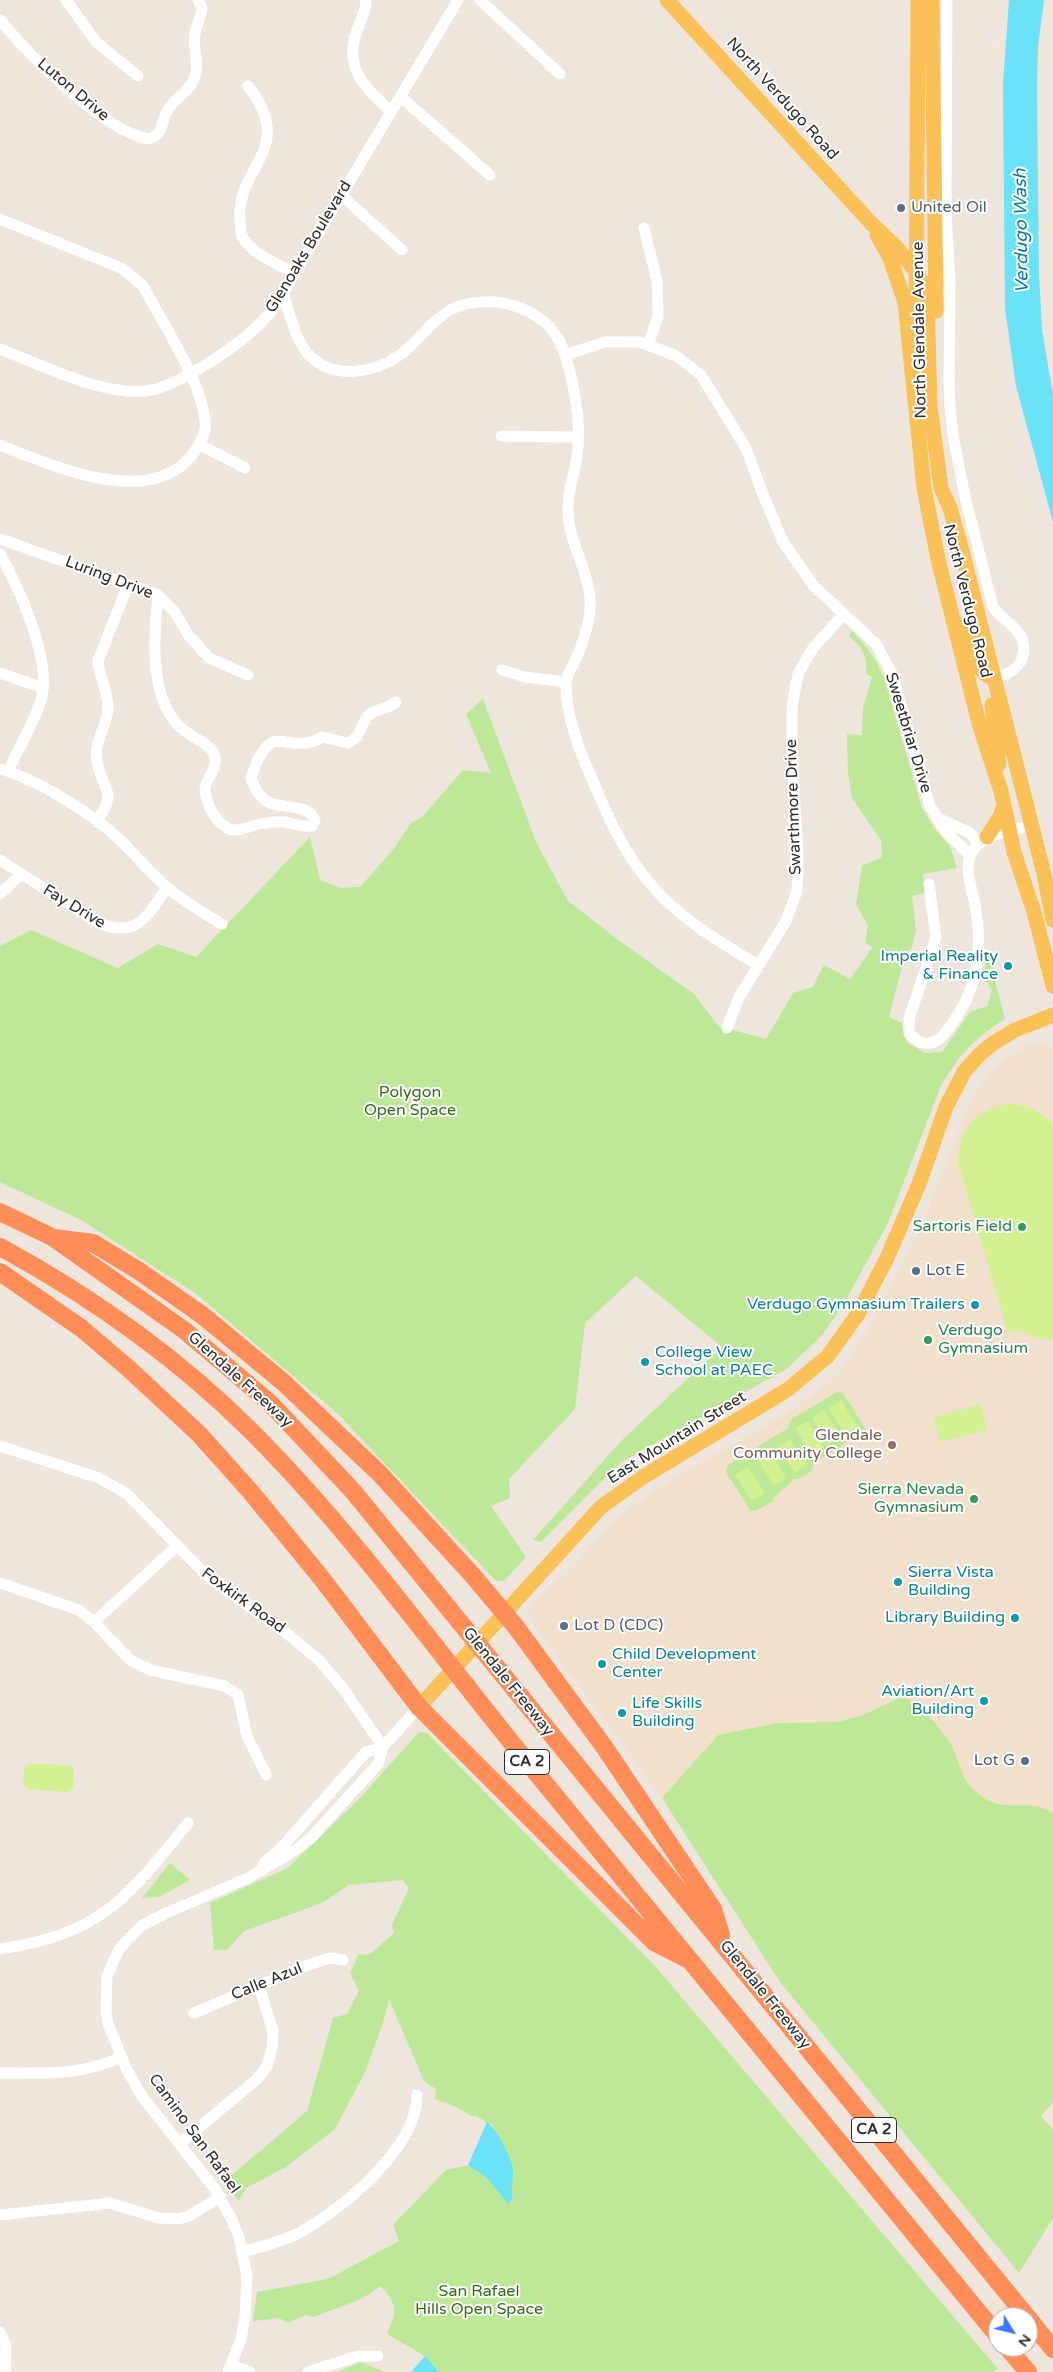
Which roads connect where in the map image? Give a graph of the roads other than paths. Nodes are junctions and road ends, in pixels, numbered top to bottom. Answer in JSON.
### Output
{"nodes":[{"id":1,"x":66,"y":0,"type":"edge"},
{"id":2,"x":198,"y":0,"type":"edge"},
{"id":3,"x":366,"y":0,"type":"edge"},
{"id":4,"x":458,"y":0,"type":"edge"},
{"id":5,"x":480,"y":0,"type":"edge"},
{"id":6,"x":667,"y":0,"type":"edge"},
{"id":7,"x":918,"y":0,"type":"edge"},
{"id":8,"x":932,"y":0,"type":"edge"},
{"id":9,"x":947,"y":0,"type":"edge"},
{"id":10,"x":0,"y":20,"type":"edge"},
{"id":11,"x":918,"y":70,"type":"junction"},
{"id":12,"x":560,"y":74,"type":"dead end"},
{"id":13,"x":138,"y":76,"type":"dead end"},
{"id":14,"x":933,"y":77,"type":"junction"},
{"id":15,"x":248,"y":86,"type":"dead end"},
{"id":16,"x":401,"y":97,"type":"junction"},
{"id":17,"x":391,"y":112,"type":"junction"},
{"id":18,"x":490,"y":175,"type":"dead end"},
{"id":19,"x":341,"y":195,"type":"junction"},
{"id":20,"x":0,"y":218,"type":"edge"},
{"id":21,"x":870,"y":222,"type":"junction"},
{"id":22,"x":644,"y":228,"type":"dead end"},
{"id":23,"x":402,"y":250,"type":"dead end"},
{"id":24,"x":294,"y":273,"type":"junction"},
{"id":25,"x":918,"y":274,"type":"junction"},
{"id":26,"x":283,"y":293,"type":"junction"},
{"id":27,"x":648,"y":345,"type":"junction"},
{"id":28,"x":0,"y":349,"type":"edge"},
{"id":29,"x":565,"y":355,"type":"junction"},
{"id":30,"x":190,"y":374,"type":"junction"},
{"id":31,"x":916,"y":428,"type":"junction"},
{"id":32,"x":501,"y":436,"type":"dead end"},
{"id":33,"x":578,"y":437,"type":"junction"},
{"id":34,"x":200,"y":444,"type":"junction"},
{"id":35,"x":0,"y":445,"type":"edge"},
{"id":36,"x":245,"y":468,"type":"dead end"},
{"id":37,"x":950,"y":508,"type":"junction"},
{"id":38,"x":0,"y":539,"type":"edge"},
{"id":39,"x":0,"y":554,"type":"edge"},
{"id":40,"x":128,"y":585,"type":"junction"},
{"id":41,"x":158,"y":595,"type":"junction"},
{"id":42,"x":843,"y":615,"type":"junction"},
{"id":43,"x":953,"y":621,"type":"junction"},
{"id":44,"x":502,"y":670,"type":"dead end"},
{"id":45,"x":0,"y":673,"type":"edge"},
{"id":46,"x":248,"y":674,"type":"dead end"},
{"id":47,"x":993,"y":678,"type":"junction"},
{"id":48,"x":566,"y":682,"type":"junction"},
{"id":49,"x":43,"y":688,"type":"junction"},
{"id":50,"x":396,"y":702,"type":"dead end"},
{"id":51,"x":1014,"y":757,"type":"junction"},
{"id":52,"x":4,"y":770,"type":"edge"},
{"id":53,"x":1003,"y":797,"type":"junction"},
{"id":54,"x":936,"y":817,"type":"junction"},
{"id":55,"x":98,"y":821,"type":"junction"},
{"id":56,"x":1015,"y":830,"type":"junction"},
{"id":57,"x":983,"y":840,"type":"junction"},
{"id":58,"x":970,"y":856,"type":"junction"},
{"id":59,"x":0,"y":860,"type":"edge"},
{"id":60,"x":21,"y":874,"type":"junction"},
{"id":61,"x":929,"y":884,"type":"dead end"},
{"id":62,"x":1046,"y":886,"type":"junction"},
{"id":63,"x":167,"y":887,"type":"junction"},
{"id":64,"x":0,"y":894,"type":"edge"},
{"id":65,"x":1053,"y":920,"type":"edge"},
{"id":66,"x":222,"y":924,"type":"dead end"},
{"id":67,"x":758,"y":965,"type":"junction"},
{"id":68,"x":1053,"y":986,"type":"edge"},
{"id":69,"x":1053,"y":1015,"type":"edge"},
{"id":70,"x":727,"y":1028,"type":"dead end"},
{"id":71,"x":0,"y":1212,"type":"edge"},
{"id":72,"x":52,"y":1238,"type":"junction"},
{"id":73,"x":0,"y":1248,"type":"edge"},
{"id":74,"x":0,"y":1272,"type":"edge"},
{"id":75,"x":0,"y":1446,"type":"edge"},
{"id":76,"x":177,"y":1546,"type":"junction"},
{"id":77,"x":0,"y":1583,"type":"edge"},
{"id":78,"x":499,"y":1618,"type":"junction"},
{"id":79,"x":94,"y":1622,"type":"junction"},
{"id":80,"x":425,"y":1701,"type":"junction"},
{"id":81,"x":382,"y":1746,"type":"junction"},
{"id":82,"x":266,"y":1775,"type":"dead end"},
{"id":83,"x":188,"y":1823,"type":"dead end"},
{"id":84,"x":248,"y":1878,"type":"junction"},
{"id":85,"x":723,"y":1942,"type":"junction"},
{"id":86,"x":0,"y":1948,"type":"edge"},
{"id":87,"x":343,"y":1960,"type":"dead end"},
{"id":88,"x":694,"y":1963,"type":"junction"},
{"id":89,"x":259,"y":1986,"type":"junction"},
{"id":90,"x":194,"y":2014,"type":"dead end"},
{"id":91,"x":122,"y":2058,"type":"junction"},
{"id":92,"x":0,"y":2073,"type":"edge"},
{"id":93,"x":417,"y":2095,"type":"dead end"},
{"id":94,"x":179,"y":2144,"type":"junction"},
{"id":95,"x":220,"y":2197,"type":"junction"},
{"id":96,"x":0,"y":2215,"type":"edge"},
{"id":97,"x":242,"y":2252,"type":"junction"},
{"id":98,"x":1018,"y":2307,"type":"edge"},
{"id":99,"x":988,"y":2324,"type":"edge"},
{"id":100,"x":1038,"y":2331,"type":"edge"},
{"id":101,"x":0,"y":2332,"type":"edge"},
{"id":102,"x":1053,"y":2349,"type":"edge"},
{"id":103,"x":378,"y":2356,"type":"dead end"},
{"id":104,"x":1015,"y":2357,"type":"edge"},
{"id":105,"x":230,"y":2368,"type":"edge"},
{"id":106,"x":5,"y":2372,"type":"edge"},
{"id":107,"x":250,"y":2372,"type":"edge"},
{"id":108,"x":308,"y":2372,"type":"edge"},
{"id":109,"x":1028,"y":2372,"type":"edge"}],
"edges":[{"from":1,"to":13,"type":"street"},
{"from":2,"to":10,"type":"street","name":"Luton Drive"},
{"from":3,"to":17,"type":"street"},
{"from":4,"to":16,"type":"street","name":"Glenoaks Boulevard"},
{"from":5,"to":12,"type":"street"},
{"from":6,"to":21,"type":"main road","name":"North Verdugo Road"},
{"from":7,"to":11,"type":"main road","name":"North Glendale Avenue"},
{"from":8,"to":14,"type":"main road","name":"North Glendale Avenue"},
{"from":9,"to":47,"type":"street"},
{"from":11,"to":14,"type":"main road"},
{"from":11,"to":25,"type":"main road","name":"North Glendale Avenue"},
{"from":14,"to":37,"type":"main road","name":"North Glendale Avenue"},
{"from":15,"to":24,"type":"street"},
{"from":16,"to":17,"type":"street","name":"Glenoaks Boulevard"},
{"from":16,"to":18,"type":"street"},
{"from":17,"to":19,"type":"street","name":"Glenoaks Boulevard"},
{"from":19,"to":23,"type":"street"},
{"from":19,"to":24,"type":"street","name":"Glenoaks Boulevard"},
{"from":20,"to":30,"type":"street"},
{"from":21,"to":25,"type":"main road","name":"North Verdugo Road"},
{"from":21,"to":31,"type":"main road","name":"North Verdugo Road"},
{"from":22,"to":27,"type":"street"},
{"from":24,"to":26,"type":"street","name":"Glenoaks Boulevard"},
{"from":25,"to":31,"type":"main road","name":"North Glendale Avenue"},
{"from":25,"to":37,"type":"main road","name":"North Verdugo Road"},
{"from":26,"to":29,"type":"street"},
{"from":26,"to":30,"type":"street","name":"Glenoaks Boulevard"},
{"from":27,"to":29,"type":"street","name":"Sweetbriar Drive"},
{"from":27,"to":42,"type":"street","name":"Sweetbriar Drive"},
{"from":28,"to":30,"type":"street","name":"Glenoaks Boulevard"},
{"from":29,"to":33,"type":"street"},
{"from":30,"to":34,"type":"street"},
{"from":31,"to":43,"type":"main road","name":"North Verdugo Road"},
{"from":32,"to":33,"type":"street"},
{"from":33,"to":48,"type":"street"},
{"from":34,"to":35,"type":"street"},
{"from":34,"to":36,"type":"street"},
{"from":37,"to":47,"type":"main road","name":"North Verdugo Road"},
{"from":38,"to":40,"type":"street","name":"Luring Drive"},
{"from":39,"to":49,"type":"street"},
{"from":40,"to":41,"type":"street","name":"Luring Drive"},
{"from":40,"to":55,"type":"street"},
{"from":41,"to":46,"type":"street","name":"Luring Drive"},
{"from":41,"to":50,"type":"street"},
{"from":42,"to":54,"type":"street","name":"Sweetbriar Drive"},
{"from":42,"to":67,"type":"street","name":"Swarthmore Drive"},
{"from":43,"to":47,"type":"main road"},
{"from":43,"to":53,"type":"main road","name":"North Verdugo Road"},
{"from":44,"to":48,"type":"street"},
{"from":45,"to":49,"type":"street"},
{"from":47,"to":51,"type":"main road","name":"North Verdugo Road"},
{"from":47,"to":53,"type":"main road"},
{"from":48,"to":67,"type":"street"},
{"from":49,"to":52,"type":"street"},
{"from":51,"to":56,"type":"main road"},
{"from":51,"to":62,"type":"main road","name":"North Verdugo Road"},
{"from":52,"to":55,"type":"street"},
{"from":53,"to":56,"type":"main road","name":"North Verdugo Road"},
{"from":53,"to":57,"type":"main road"},
{"from":54,"to":57,"type":"street"},
{"from":54,"to":58,"type":"street","name":"Sweetbriar Drive"},
{"from":55,"to":63,"type":"street"},
{"from":56,"to":57,"type":"street"},
{"from":56,"to":62,"type":"main road"},
{"from":56,"to":68,"type":"main road","name":"North Verdugo Road"},
{"from":57,"to":58,"type":"street"},
{"from":58,"to":61,"type":"street"},
{"from":59,"to":60,"type":"street","name":"Fay Drive"},
{"from":60,"to":63,"type":"street","name":"Fay Drive"},
{"from":60,"to":64,"type":"street"},
{"from":62,"to":65,"type":"main road","name":"North Verdugo Road"},
{"from":63,"to":66,"type":"street"},
{"from":67,"to":70,"type":"street","name":"Swarthmore Drive"},
{"from":69,"to":78,"type":"main road","name":"East Mountain Street"},
{"from":71,"to":72,"type":"highway","name":"Glendale Freeway","number":"CA 2"},
{"from":72,"to":78,"type":"highway"},
{"from":72,"to":85,"type":"highway","name":"Glendale Freeway","number":"CA 2"},
{"from":73,"to":88,"type":"highway","name":"Glendale Freeway","number":"CA 2"},
{"from":74,"to":80,"type":"highway"},
{"from":75,"to":76,"type":"street","name":"Foxkirk Road"},
{"from":76,"to":79,"type":"street"},
{"from":76,"to":81,"type":"street","name":"Foxkirk Road"},
{"from":77,"to":79,"type":"street"},
{"from":78,"to":80,"type":"main road","name":"East Mountain Street"},
{"from":78,"to":85,"type":"highway"},
{"from":79,"to":82,"type":"street"},
{"from":80,"to":81,"type":"street","name":"Camino San Rafael"},
{"from":80,"to":88,"type":"highway"},
{"from":81,"to":84,"type":"street","name":"Camino San Rafael"},
{"from":81,"to":84,"type":"street","name":"Camino San Rafael"},
{"from":83,"to":86,"type":"street"},
{"from":84,"to":91,"type":"street","name":"Camino San Rafael"},
{"from":85,"to":98,"type":"highway","name":"Glendale Freeway","number":"CA 2"},
{"from":87,"to":89,"type":"street","name":"Calle Azul"},
{"from":88,"to":99,"type":"highway","name":"Glendale Freeway","number":"CA 2"},
{"from":89,"to":90,"type":"street","name":"Calle Azul"},
{"from":89,"to":94,"type":"street"},
{"from":91,"to":92,"type":"street"},
{"from":91,"to":94,"type":"street","name":"Camino San Rafael"},
{"from":93,"to":97,"type":"street"},
{"from":94,"to":95,"type":"street","name":"Camino San Rafael"},
{"from":95,"to":96,"type":"street"},
{"from":95,"to":97,"type":"street","name":"Camino San Rafael"},
{"from":97,"to":105,"type":"street","name":"Camino San Rafael"},
{"from":100,"to":102,"type":"highway","name":"Glendale Freeway","number":"CA 2"},
{"from":101,"to":106,"type":"street"},
{"from":103,"to":108,"type":"street"},
{"from":104,"to":109,"type":"highway"},
{"from":105,"to":107,"type":"street"}]}
